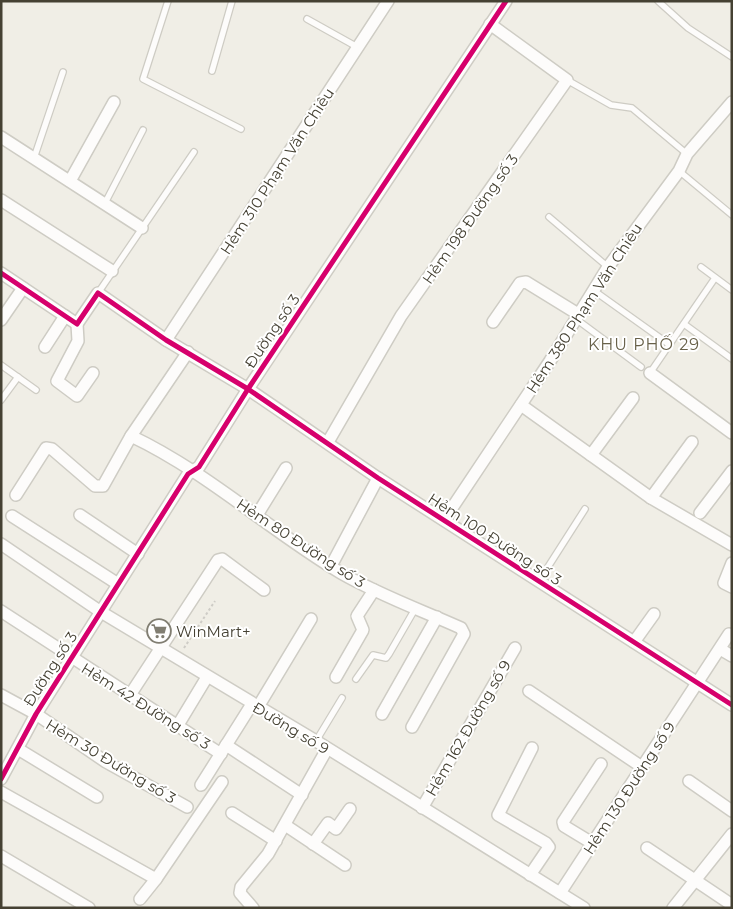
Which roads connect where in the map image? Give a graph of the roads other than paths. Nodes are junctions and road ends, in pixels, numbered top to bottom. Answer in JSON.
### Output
{"nodes":[{"id":1,"x":168,"y":1,"type":"edge"},
{"id":2,"x":232,"y":1,"type":"edge"},
{"id":3,"x":388,"y":1,"type":"edge"},
{"id":4,"x":506,"y":1,"type":"edge"},
{"id":5,"x":658,"y":1,"type":"edge"},
{"id":6,"x":308,"y":19,"type":"dead end"},
{"id":7,"x":490,"y":24,"type":"junction"},
{"id":8,"x":359,"y":48,"type":"junction"},
{"id":9,"x":732,"y":57,"type":"edge"},
{"id":10,"x":212,"y":71,"type":"dead end"},
{"id":11,"x":64,"y":72,"type":"dead end"},
{"id":12,"x":567,"y":80,"type":"junction"},
{"id":13,"x":114,"y":102,"type":"dead end"},
{"id":14,"x":732,"y":102,"type":"edge"},
{"id":15,"x":143,"y":130,"type":"dead end"},
{"id":16,"x":241,"y":130,"type":"dead end"},
{"id":17,"x":1,"y":137,"type":"edge"},
{"id":18,"x":194,"y":152,"type":"dead end"},
{"id":19,"x":687,"y":154,"type":"junction"},
{"id":20,"x":34,"y":158,"type":"junction"},
{"id":21,"x":679,"y":171,"type":"junction"},
{"id":22,"x":70,"y":181,"type":"junction"},
{"id":23,"x":1,"y":200,"type":"edge"},
{"id":24,"x":105,"y":203,"type":"junction"},
{"id":25,"x":732,"y":215,"type":"edge"},
{"id":26,"x":548,"y":217,"type":"dead end"},
{"id":27,"x":142,"y":228,"type":"junction"},
{"id":28,"x":608,"y":267,"type":"junction"},
{"id":29,"x":701,"y":267,"type":"dead end"},
{"id":30,"x":112,"y":271,"type":"junction"},
{"id":31,"x":1,"y":273,"type":"edge"},
{"id":32,"x":715,"y":278,"type":"junction"},
{"id":33,"x":23,"y":288,"type":"junction"},
{"id":34,"x":593,"y":290,"type":"junction"},
{"id":35,"x":732,"y":290,"type":"edge"},
{"id":36,"x":98,"y":293,"type":"junction"},
{"id":37,"x":65,"y":316,"type":"junction"},
{"id":38,"x":577,"y":316,"type":"junction"},
{"id":39,"x":1,"y":320,"type":"edge"},
{"id":40,"x":493,"y":322,"type":"dead end"},
{"id":41,"x":77,"y":324,"type":"junction"},
{"id":42,"x":684,"y":324,"type":"junction"},
{"id":43,"x":166,"y":340,"type":"junction"},
{"id":44,"x":670,"y":345,"type":"junction"},
{"id":45,"x":45,"y":347,"type":"dead end"},
{"id":46,"x":188,"y":352,"type":"junction"},
{"id":47,"x":732,"y":359,"type":"edge"},
{"id":48,"x":1,"y":365,"type":"edge"},
{"id":49,"x":646,"y":370,"type":"junction"},
{"id":50,"x":93,"y":373,"type":"dead end"},
{"id":51,"x":18,"y":377,"type":"junction"},
{"id":52,"x":248,"y":389,"type":"junction"},
{"id":53,"x":36,"y":390,"type":"dead end"},
{"id":54,"x":633,"y":398,"type":"dead end"},
{"id":55,"x":1,"y":400,"type":"edge"},
{"id":56,"x":521,"y":405,"type":"junction"},
{"id":57,"x":732,"y":433,"type":"edge"},
{"id":58,"x":131,"y":436,"type":"junction"},
{"id":59,"x":328,"y":442,"type":"junction"},
{"id":60,"x":692,"y":442,"type":"dead end"},
{"id":61,"x":591,"y":455,"type":"junction"},
{"id":62,"x":286,"y":468,"type":"dead end"},
{"id":63,"x":192,"y":471,"type":"junction"},
{"id":64,"x":732,"y":471,"type":"edge"},
{"id":65,"x":378,"y":478,"type":"junction"},
{"id":66,"x":16,"y":495,"type":"dead end"},
{"id":67,"x":651,"y":498,"type":"junction"},
{"id":68,"x":585,"y":509,"type":"dead end"},
{"id":69,"x":700,"y":513,"type":"dead end"},
{"id":70,"x":80,"y":515,"type":"dead end"},
{"id":71,"x":257,"y":515,"type":"junction"},
{"id":72,"x":12,"y":516,"type":"dead end"},
{"id":73,"x":444,"y":520,"type":"junction"},
{"id":74,"x":1,"y":544,"type":"edge"},
{"id":75,"x":732,"y":545,"type":"edge"},
{"id":76,"x":138,"y":554,"type":"junction"},
{"id":77,"x":732,"y":563,"type":"edge"},
{"id":78,"x":331,"y":566,"type":"junction"},
{"id":79,"x":539,"y":582,"type":"junction"},
{"id":80,"x":118,"y":584,"type":"junction"},
{"id":81,"x":732,"y":587,"type":"edge"},
{"id":82,"x":264,"y":590,"type":"dead end"},
{"id":83,"x":374,"y":590,"type":"junction"},
{"id":84,"x":415,"y":609,"type":"junction"},
{"id":85,"x":1,"y":611,"type":"edge"},
{"id":86,"x":101,"y":612,"type":"junction"},
{"id":87,"x":654,"y":614,"type":"dead end"},
{"id":88,"x":437,"y":617,"type":"junction"},
{"id":89,"x":311,"y":619,"type":"dead end"},
{"id":90,"x":729,"y":634,"type":"dead end"},
{"id":91,"x":634,"y":642,"type":"junction"},
{"id":92,"x":515,"y":648,"type":"dead end"},
{"id":93,"x":720,"y":648,"type":"junction"},
{"id":94,"x":162,"y":649,"type":"junction"},
{"id":95,"x":732,"y":656,"type":"edge"},
{"id":96,"x":72,"y":659,"type":"junction"},
{"id":97,"x":207,"y":677,"type":"junction"},
{"id":98,"x":336,"y":678,"type":"dead end"},
{"id":99,"x":356,"y":679,"type":"dead end"},
{"id":100,"x":698,"y":682,"type":"junction"},
{"id":101,"x":529,"y":691,"type":"dead end"},
{"id":102,"x":1,"y":695,"type":"edge"},
{"id":103,"x":130,"y":695,"type":"junction"},
{"id":104,"x":342,"y":698,"type":"dead end"},
{"id":105,"x":255,"y":706,"type":"junction"},
{"id":106,"x":732,"y":706,"type":"edge"},
{"id":107,"x":36,"y":714,"type":"junction"},
{"id":108,"x":382,"y":714,"type":"dead end"},
{"id":109,"x":178,"y":725,"type":"junction"},
{"id":110,"x":412,"y":727,"type":"dead end"},
{"id":111,"x":316,"y":741,"type":"junction"},
{"id":112,"x":532,"y":748,"type":"dead end"},
{"id":113,"x":18,"y":749,"type":"junction"},
{"id":114,"x":224,"y":750,"type":"junction"},
{"id":115,"x":327,"y":750,"type":"junction"},
{"id":116,"x":601,"y":764,"type":"dead end"},
{"id":117,"x":642,"y":767,"type":"junction"},
{"id":118,"x":3,"y":772,"type":"edge"},
{"id":119,"x":689,"y":781,"type":"dead end"},
{"id":120,"x":222,"y":782,"type":"dead end"},
{"id":121,"x":200,"y":786,"type":"dead end"},
{"id":122,"x":1,"y":792,"type":"edge"},
{"id":123,"x":302,"y":795,"type":"junction"},
{"id":124,"x":97,"y":797,"type":"dead end"},
{"id":125,"x":187,"y":807,"type":"dead end"},
{"id":126,"x":422,"y":808,"type":"junction"},
{"id":127,"x":350,"y":809,"type":"dead end"},
{"id":128,"x":732,"y":810,"type":"edge"},
{"id":129,"x":232,"y":813,"type":"dead end"},
{"id":130,"x":285,"y":825,"type":"junction"},
{"id":131,"x":732,"y":834,"type":"edge"},
{"id":132,"x":276,"y":841,"type":"junction"},
{"id":133,"x":592,"y":843,"type":"junction"},
{"id":134,"x":313,"y":844,"type":"junction"},
{"id":135,"x":647,"y":848,"type":"dead end"},
{"id":136,"x":1,"y":856,"type":"edge"},
{"id":137,"x":345,"y":865,"type":"dead end"},
{"id":138,"x":530,"y":875,"type":"junction"},
{"id":139,"x":156,"y":879,"type":"junction"},
{"id":140,"x":696,"y":881,"type":"junction"},
{"id":141,"x":560,"y":893,"type":"junction"},
{"id":142,"x":140,"y":900,"type":"dead end"},
{"id":143,"x":732,"y":906,"type":"edge"},
{"id":144,"x":89,"y":908,"type":"edge"},
{"id":145,"x":253,"y":908,"type":"edge"},
{"id":146,"x":584,"y":908,"type":"edge"},
{"id":147,"x":673,"y":908,"type":"edge"}],
"edges":[{"from":1,"to":16,"type":"lane"},
{"from":2,"to":10,"type":"lane"},
{"from":3,"to":8,"type":"street","name":"Hẻm 310 Phạm Văn Chiêu"},
{"from":4,"to":7,"type":"street","name":"Đường số 3"},
{"from":5,"to":9,"type":"lane"},
{"from":6,"to":8,"type":"lane"},
{"from":7,"to":12,"type":"street"},
{"from":7,"to":52,"type":"street","name":"Đường số 3"},
{"from":8,"to":43,"type":"street","name":"Hẻm 310 Phạm Văn Chiêu"},
{"from":11,"to":20,"type":"lane"},
{"from":12,"to":19,"type":"lane"},
{"from":12,"to":59,"type":"street","name":"Hẻm 198 Đường số 3"},
{"from":13,"to":22,"type":"street"},
{"from":14,"to":19,"type":"street","name":"Hẻm 380 Phạm Văn Chiêu"},
{"from":15,"to":24,"type":"lane"},
{"from":17,"to":20,"type":"street"},
{"from":18,"to":27,"type":"lane"},
{"from":19,"to":21,"type":"street","name":"Hẻm 380 Phạm Văn Chiêu"},
{"from":20,"to":22,"type":"street"},
{"from":21,"to":25,"type":"lane"},
{"from":21,"to":28,"type":"street","name":"Hẻm 380 Phạm Văn Chiêu"},
{"from":22,"to":24,"type":"street"},
{"from":23,"to":30,"type":"street"},
{"from":24,"to":27,"type":"street"},
{"from":26,"to":28,"type":"lane"},
{"from":27,"to":30,"type":"lane"},
{"from":28,"to":34,"type":"street","name":"Hẻm 380 Phạm Văn Chiêu"},
{"from":29,"to":32,"type":"lane"},
{"from":30,"to":36,"type":"lane"},
{"from":31,"to":33,"type":"street"},
{"from":32,"to":35,"type":"lane"},
{"from":32,"to":42,"type":"lane"},
{"from":33,"to":37,"type":"street"},
{"from":33,"to":39,"type":"street"},
{"from":34,"to":38,"type":"street","name":"Hẻm 380 Phạm Văn Chiêu"},
{"from":34,"to":44,"type":"lane"},
{"from":36,"to":41,"type":"street"},
{"from":36,"to":43,"type":"street","name":"Hẻm 100 Đường số 3"},
{"from":37,"to":41,"type":"street"},
{"from":37,"to":45,"type":"street"},
{"from":38,"to":40,"type":"street"},
{"from":38,"to":49,"type":"lane"},
{"from":38,"to":56,"type":"street","name":"Hẻm 380 Phạm Văn Chiêu"},
{"from":41,"to":50,"type":"street"},
{"from":42,"to":44,"type":"lane"},
{"from":42,"to":47,"type":"lane"},
{"from":43,"to":46,"type":"street","name":"Hẻm 100 Đường số 3"},
{"from":44,"to":49,"type":"lane"},
{"from":46,"to":52,"type":"street","name":"Hẻm 100 Đường số 3"},
{"from":46,"to":58,"type":"street"},
{"from":48,"to":51,"type":"lane"},
{"from":49,"to":57,"type":"street"},
{"from":51,"to":53,"type":"lane"},
{"from":51,"to":55,"type":"lane"},
{"from":52,"to":59,"type":"street","name":"Hẻm 100 Đường số 3"},
{"from":52,"to":63,"type":"street","name":"Đường số 3"},
{"from":54,"to":61,"type":"street"},
{"from":56,"to":61,"type":"street"},
{"from":56,"to":73,"type":"street","name":"Hẻm 380 Phạm Văn Chiêu"},
{"from":58,"to":63,"type":"street","name":"Hẻm 80 Đường số 3"},
{"from":58,"to":66,"type":"street"},
{"from":59,"to":65,"type":"street","name":"Hẻm 100 Đường số 3"},
{"from":60,"to":67,"type":"street"},
{"from":61,"to":67,"type":"street"},
{"from":62,"to":71,"type":"street"},
{"from":63,"to":71,"type":"street","name":"Hẻm 80 Đường số 3"},
{"from":63,"to":76,"type":"street","name":"Đường số 3"},
{"from":64,"to":69,"type":"street"},
{"from":65,"to":73,"type":"street","name":"Hẻm 100 Đường số 3"},
{"from":65,"to":78,"type":"street"},
{"from":67,"to":75,"type":"street"},
{"from":68,"to":79,"type":"lane"},
{"from":70,"to":76,"type":"street"},
{"from":71,"to":78,"type":"street","name":"Hẻm 80 Đường số 3"},
{"from":72,"to":80,"type":"street"},
{"from":73,"to":79,"type":"street","name":"Hẻm 100 Đường số 3"},
{"from":74,"to":86,"type":"street","name":"Đường số 9"},
{"from":76,"to":80,"type":"street","name":"Đường số 3"},
{"from":77,"to":81,"type":"street"},
{"from":78,"to":83,"type":"street","name":"Hẻm 80 Đường số 3"},
{"from":79,"to":91,"type":"street","name":"Hẻm 100 Đường số 3"},
{"from":80,"to":86,"type":"street","name":"Đường số 3"},
{"from":82,"to":94,"type":"street"},
{"from":83,"to":84,"type":"street","name":"Hẻm 80 Đường số 3"},
{"from":83,"to":98,"type":"street"},
{"from":84,"to":88,"type":"street","name":"Hẻm 80 Đường số 3"},
{"from":84,"to":99,"type":"lane"},
{"from":85,"to":96,"type":"street","name":"Hẻm 42 Đường số 3"},
{"from":86,"to":94,"type":"street","name":"Đường số 9"},
{"from":86,"to":96,"type":"street","name":"Đường số 3"},
{"from":87,"to":91,"type":"street"},
{"from":88,"to":108,"type":"street"},
{"from":88,"to":110,"type":"street","name":"Hẻm 80 Đường số 3"},
{"from":89,"to":105,"type":"street"},
{"from":90,"to":93,"type":"street","name":"Hẻm 130 Đường số 9"},
{"from":91,"to":100,"type":"street","name":"Hẻm 100 Đường số 3"},
{"from":92,"to":126,"type":"street","name":"Hẻm 162 Đường số 9"},
{"from":93,"to":95,"type":"street"},
{"from":93,"to":100,"type":"street","name":"Hẻm 130 Đường số 9"},
{"from":94,"to":97,"type":"street","name":"Đường số 9"},
{"from":94,"to":103,"type":"street"},
{"from":96,"to":103,"type":"street","name":"Hẻm 42 Đường số 3"},
{"from":96,"to":107,"type":"street","name":"Đường số 3"},
{"from":97,"to":105,"type":"street","name":"Đường số 9"},
{"from":97,"to":109,"type":"street"},
{"from":100,"to":106,"type":"street","name":"Hẻm 100 Đường số 3"},
{"from":100,"to":117,"type":"street","name":"Hẻm 130 Đường số 9"},
{"from":101,"to":117,"type":"street"},
{"from":102,"to":107,"type":"street","name":"Hẻm 30 Đường số 3"},
{"from":103,"to":109,"type":"street","name":"Hẻm 42 Đường số 3"},
{"from":104,"to":111,"type":"lane"},
{"from":105,"to":111,"type":"street","name":"Đường số 9"},
{"from":105,"to":114,"type":"street"},
{"from":107,"to":113,"type":"street","name":"Đường số 3"},
{"from":107,"to":125,"type":"street","name":"Hẻm 30 Đường số 3"},
{"from":109,"to":114,"type":"street","name":"Hẻm 42 Đường số 3"},
{"from":111,"to":115,"type":"street","name":"Đường số 9"},
{"from":112,"to":138,"type":"street"},
{"from":113,"to":118,"type":"street","name":"Đường số 3"},
{"from":113,"to":124,"type":"street"},
{"from":114,"to":121,"type":"street"},
{"from":114,"to":123,"type":"street","name":"Hẻm 42 Đường số 3"},
{"from":115,"to":123,"type":"street"},
{"from":115,"to":126,"type":"street","name":"Đường số 9"},
{"from":116,"to":133,"type":"street"},
{"from":117,"to":133,"type":"street","name":"Hẻm 130 Đường số 9"},
{"from":119,"to":128,"type":"street"},
{"from":120,"to":139,"type":"street"},
{"from":122,"to":139,"type":"street"},
{"from":123,"to":130,"type":"street"},
{"from":126,"to":138,"type":"street","name":"Đường số 9"},
{"from":127,"to":134,"type":"street"},
{"from":129,"to":132,"type":"street"},
{"from":130,"to":132,"type":"street"},
{"from":130,"to":134,"type":"street"},
{"from":131,"to":140,"type":"street"},
{"from":132,"to":145,"type":"street"},
{"from":133,"to":141,"type":"street","name":"Hẻm 130 Đường số 9"},
{"from":134,"to":137,"type":"street"},
{"from":135,"to":140,"type":"street"},
{"from":136,"to":144,"type":"street"},
{"from":138,"to":141,"type":"street","name":"Đường số 9"},
{"from":139,"to":142,"type":"street"},
{"from":140,"to":143,"type":"street"},
{"from":140,"to":147,"type":"street"},
{"from":141,"to":146,"type":"street","name":"Đường số 9"}]}
